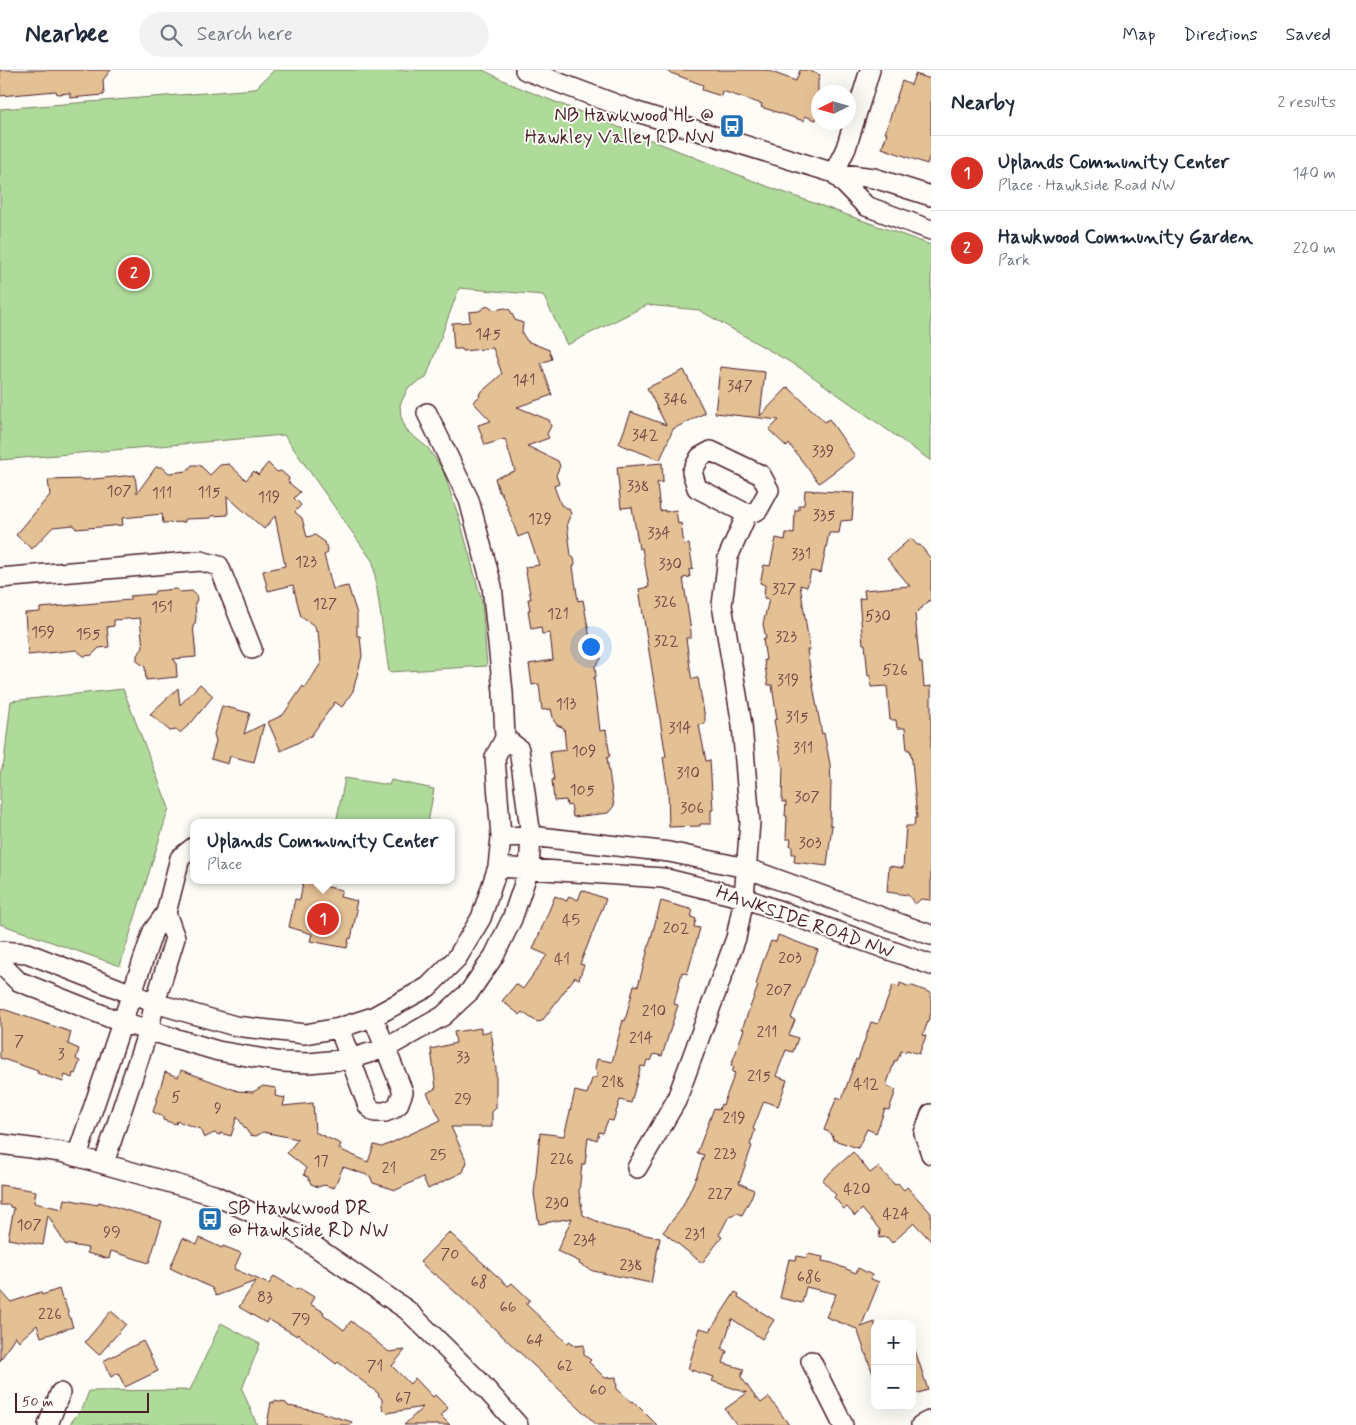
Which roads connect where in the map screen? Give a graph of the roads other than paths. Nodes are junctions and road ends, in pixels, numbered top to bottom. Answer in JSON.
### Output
{"nodes":[{"id":1,"x":525,"y":70,"type":"edge"},
{"id":2,"x":870,"y":70,"type":"edge"},
{"id":3,"x":834,"y":173,"type":"junction"},
{"id":4,"x":931,"y":196,"type":"edge"},
{"id":5,"x":931,"y":230,"type":"edge"},
{"id":6,"x":427,"y":413,"type":"dead end"},
{"id":7,"x":747,"y":514,"type":"dead end"},
{"id":8,"x":0,"y":578,"type":"edge"},
{"id":9,"x":252,"y":649,"type":"dead end"},
{"id":10,"x":506,"y":738,"type":"junction"},
{"id":11,"x":531,"y":836,"type":"junction"},
{"id":12,"x":501,"y":837,"type":"junction"},
{"id":13,"x":190,"y":850,"type":"edge"},
{"id":14,"x":498,"y":867,"type":"junction"},
{"id":15,"x":746,"y":868,"type":"junction"},
{"id":16,"x":529,"y":869,"type":"junction"},
{"id":17,"x":744,"y":898,"type":"junction"},
{"id":18,"x":166,"y":913,"type":"junction"},
{"id":19,"x":931,"y":935,"type":"edge"},
{"id":20,"x":0,"y":950,"type":"edge"},
{"id":21,"x":0,"y":963,"type":"edge"},
{"id":22,"x":931,"y":965,"type":"edge"},
{"id":23,"x":132,"y":994,"type":"junction"},
{"id":24,"x":155,"y":1003,"type":"junction"},
{"id":25,"x":373,"y":1017,"type":"junction"},
{"id":26,"x":123,"y":1023,"type":"junction"},
{"id":27,"x":339,"y":1028,"type":"junction"},
{"id":28,"x":148,"y":1031,"type":"junction"},
{"id":29,"x":386,"y":1048,"type":"junction"},
{"id":30,"x":349,"y":1059,"type":"junction"},
{"id":31,"x":931,"y":1114,"type":"edge"},
{"id":32,"x":0,"y":1144,"type":"edge"},
{"id":33,"x":931,"y":1154,"type":"edge"},
{"id":34,"x":78,"y":1156,"type":"junction"},
{"id":35,"x":104,"y":1163,"type":"junction"},
{"id":36,"x":637,"y":1168,"type":"dead end"},
{"id":37,"x":811,"y":1361,"type":"dead end"},
{"id":38,"x":60,"y":1393,"type":"dead end"},
{"id":39,"x":931,"y":1420,"type":"edge"},
{"id":40,"x":48,"y":1425,"type":"edge"},
{"id":41,"x":518,"y":1425,"type":"edge"},
{"id":42,"x":843,"y":1425,"type":"edge"},
{"id":43,"x":921,"y":1425,"type":"edge"}],
"edges":[{"from":1,"to":3,"type":"street"},
{"from":2,"to":3,"type":"street"},
{"from":3,"to":4,"type":"street"},
{"from":3,"to":5,"type":"street"},
{"from":6,"to":10,"type":"street"},
{"from":7,"to":15,"type":"street"},
{"from":8,"to":9,"type":"street"},
{"from":10,"to":11,"type":"street"},
{"from":10,"to":12,"type":"street"},
{"from":11,"to":12,"type":"street","name":"HAWKSIDE ROAD NW"},
{"from":11,"to":15,"type":"street","name":"HAWKSIDE ROAD NW"},
{"from":11,"to":16,"type":"street"},
{"from":12,"to":14,"type":"street"},
{"from":13,"to":18,"type":"street"},
{"from":14,"to":16,"type":"street","name":"HAWKSIDE ROAD NW"},
{"from":14,"to":25,"type":"street"},
{"from":15,"to":17,"type":"street"},
{"from":15,"to":19,"type":"street","name":"HAWKSIDE ROAD NW"},
{"from":16,"to":17,"type":"street","name":"HAWKSIDE ROAD NW"},
{"from":16,"to":29,"type":"street"},
{"from":17,"to":22,"type":"street","name":"HAWKSIDE ROAD NW"},
{"from":17,"to":36,"type":"street"},
{"from":18,"to":23,"type":"street"},
{"from":18,"to":24,"type":"street"},
{"from":20,"to":23,"type":"street"},
{"from":21,"to":26,"type":"street"},
{"from":23,"to":24,"type":"street"},
{"from":23,"to":26,"type":"street"},
{"from":24,"to":27,"type":"street"},
{"from":24,"to":28,"type":"street"},
{"from":25,"to":27,"type":"street"},
{"from":25,"to":29,"type":"street"},
{"from":26,"to":28,"type":"street"},
{"from":26,"to":34,"type":"street"},
{"from":27,"to":30,"type":"street"},
{"from":28,"to":30,"type":"street"},
{"from":28,"to":35,"type":"street"},
{"from":29,"to":30,"type":"street"},
{"from":29,"to":30,"type":"street"},
{"from":31,"to":33,"type":"street"},
{"from":32,"to":34,"type":"street"},
{"from":34,"to":35,"type":"street"},
{"from":35,"to":41,"type":"street"},
{"from":37,"to":42,"type":"street"},
{"from":38,"to":40,"type":"street"},
{"from":39,"to":43,"type":"street"}]}
